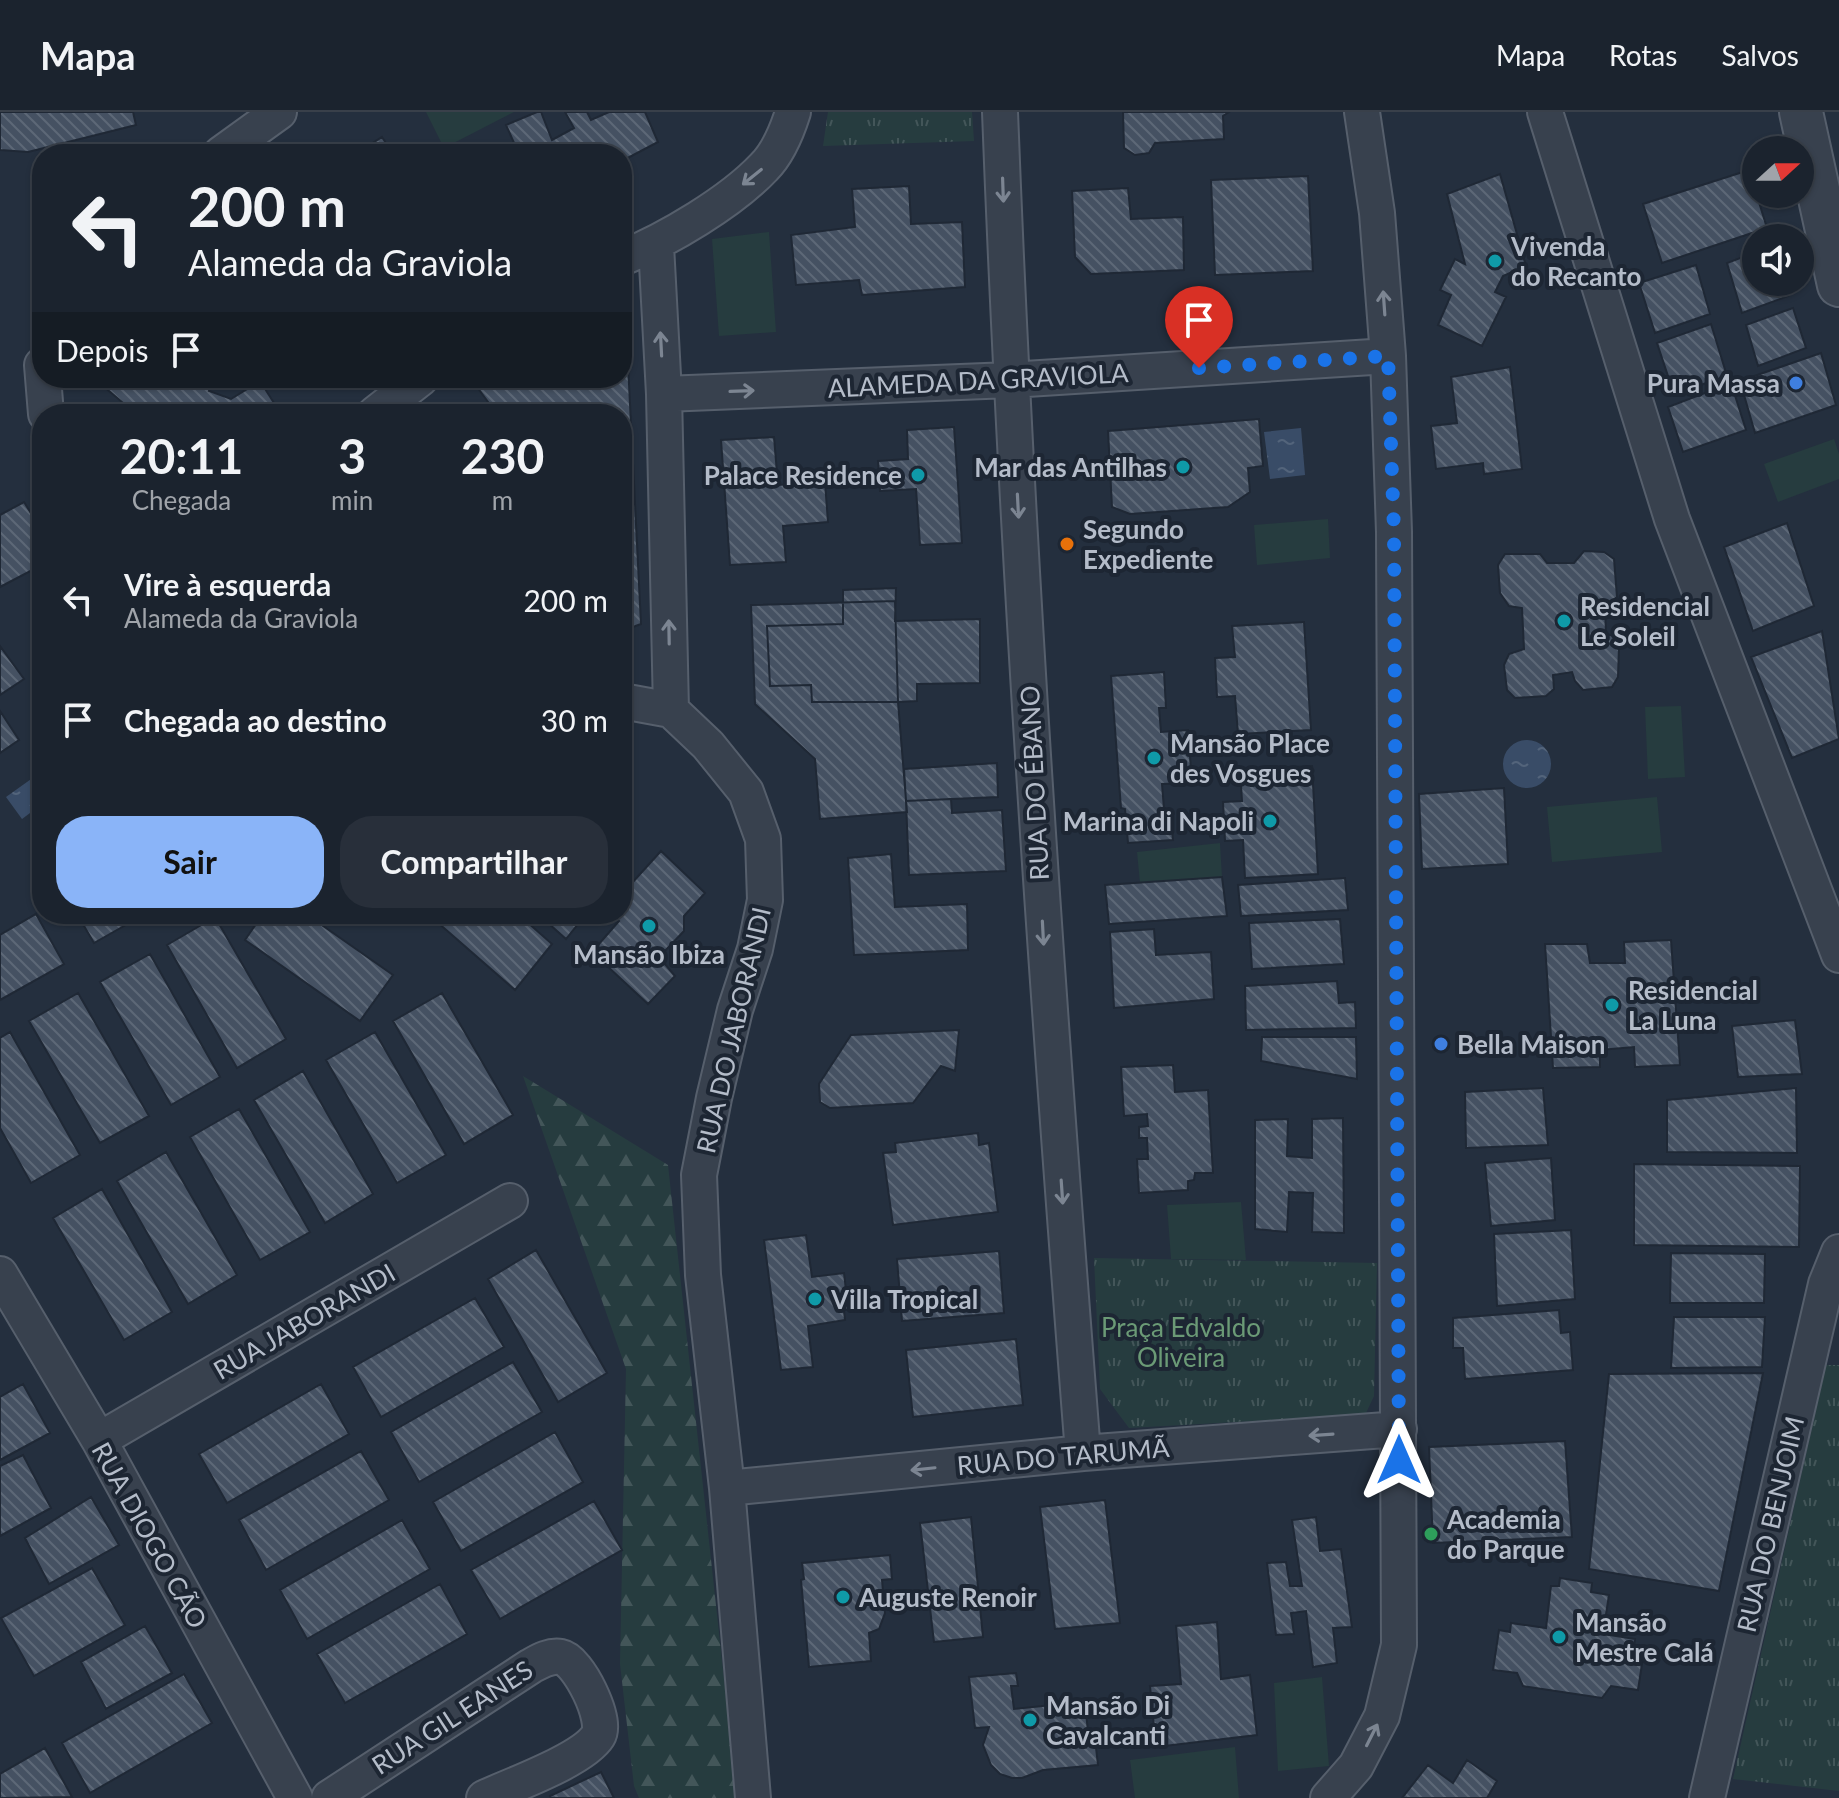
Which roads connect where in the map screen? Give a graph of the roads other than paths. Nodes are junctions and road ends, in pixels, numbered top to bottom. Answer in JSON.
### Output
{"nodes":[{"id":1,"x":279,"y":112,"type":"edge"},
{"id":2,"x":793,"y":112,"type":"edge"},
{"id":3,"x":1000,"y":112,"type":"edge"},
{"id":4,"x":1362,"y":112,"type":"edge"},
{"id":5,"x":1545,"y":112,"type":"edge"},
{"id":6,"x":1801,"y":112,"type":"edge"},
{"id":7,"x":235,"y":144,"type":"edge"},
{"id":8,"x":656,"y":245,"type":"junction"},
{"id":9,"x":632,"y":254,"type":"edge"},
{"id":10,"x":1839,"y":285,"type":"edge"},
{"id":11,"x":1388,"y":356,"type":"junction"},
{"id":12,"x":1010,"y":380,"type":"junction"},
{"id":13,"x":408,"y":388,"type":"edge"},
{"id":14,"x":664,"y":394,"type":"junction"},
{"id":15,"x":388,"y":404,"type":"edge"},
{"id":16,"x":632,"y":703,"type":"edge"},
{"id":17,"x":671,"y":710,"type":"junction"},
{"id":18,"x":1839,"y":955,"type":"edge"},
{"id":19,"x":510,"y":1201,"type":"dead end"},
{"id":20,"x":1839,"y":1252,"type":"edge"},
{"id":21,"x":0,"y":1274,"type":"edge"},
{"id":22,"x":1399,"y":1429,"type":"junction"},
{"id":23,"x":99,"y":1440,"type":"junction"},
{"id":24,"x":1083,"y":1453,"type":"junction"},
{"id":25,"x":727,"y":1488,"type":"junction"},
{"id":26,"x":362,"y":1788,"type":"edge"},
{"id":27,"x":295,"y":1798,"type":"edge"},
{"id":28,"x":329,"y":1798,"type":"edge"},
{"id":29,"x":484,"y":1798,"type":"edge"},
{"id":30,"x":753,"y":1798,"type":"edge"},
{"id":31,"x":1328,"y":1798,"type":"edge"},
{"id":32,"x":1707,"y":1798,"type":"edge"}],
"edges":[{"from":1,"to":7,"type":"street"},
{"from":2,"to":8,"type":"street","one_way":true},
{"from":3,"to":12,"type":"street","name":"RUA DO ÉBANO","one_way":true},
{"from":11,"to":4,"type":"street","one_way":true},
{"from":5,"to":18,"type":"street"},
{"from":6,"to":10,"type":"street"},
{"from":8,"to":9,"type":"street"},
{"from":14,"to":8,"type":"street","one_way":true},
{"from":11,"to":12,"type":"street","name":"ALAMEDA DA GRAVIOLA"},
{"from":11,"to":22,"type":"street"},
{"from":14,"to":12,"type":"street","name":"ALAMEDA DA GRAVIOLA","one_way":true},
{"from":12,"to":24,"type":"street","name":"RUA DO ÉBANO","one_way":true},
{"from":13,"to":15,"type":"street"},
{"from":17,"to":14,"type":"street","one_way":true},
{"from":16,"to":17,"type":"street"},
{"from":17,"to":25,"type":"street","name":"RUA DO JABORANDI"},
{"from":19,"to":23,"type":"street","name":"RUA JABORANDI"},
{"from":20,"to":32,"type":"street","name":"RUA DO BENJOIM"},
{"from":21,"to":23,"type":"street","name":"RUA DIOGO CÃO"},
{"from":22,"to":24,"type":"street","name":"RUA DO TARUMÃ","one_way":true},
{"from":31,"to":22,"type":"street","one_way":true},
{"from":23,"to":27,"type":"street","name":"RUA DIOGO CÃO"},
{"from":24,"to":25,"type":"street","name":"RUA DO TARUMÃ","one_way":true},
{"from":25,"to":30,"type":"street","name":"RUA DO JABORANDI"},
{"from":26,"to":28,"type":"street","name":"RUA GIL EANES"},
{"from":26,"to":29,"type":"street","name":"RUA GIL EANES"}]}
